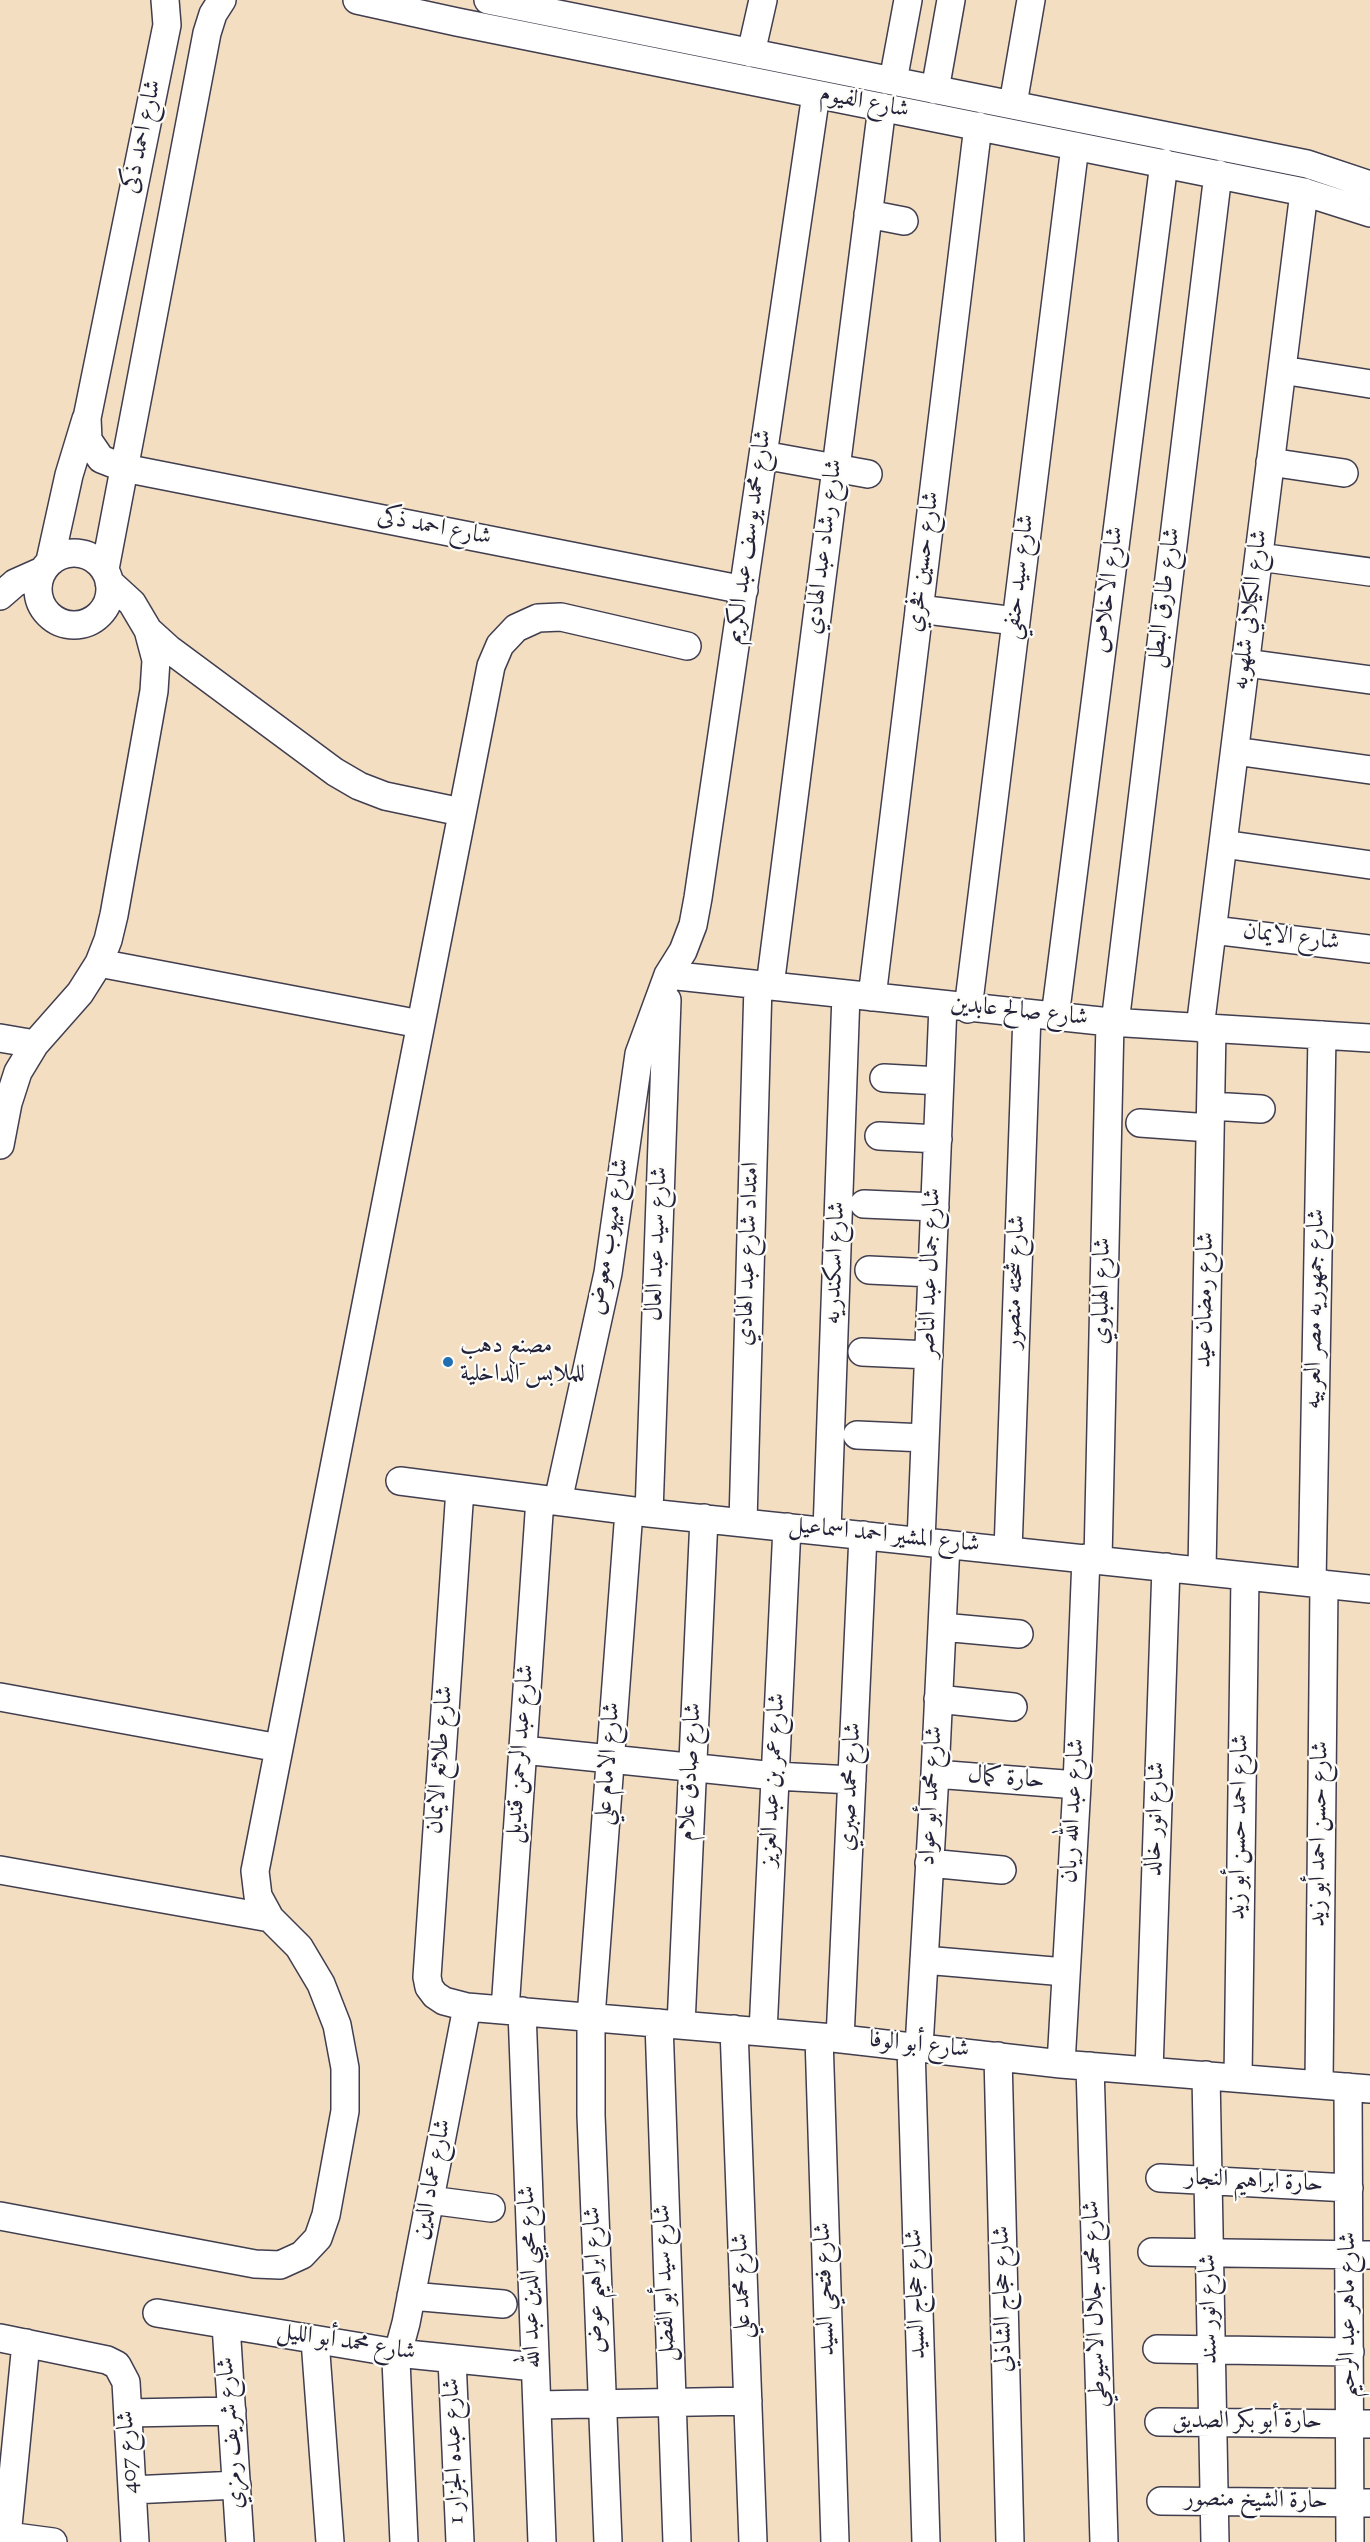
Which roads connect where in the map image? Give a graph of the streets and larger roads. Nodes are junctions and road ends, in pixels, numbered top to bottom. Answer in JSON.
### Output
{"nodes":[{"id":1,"x":165,"y":0,"type":"edge"},
{"id":2,"x":222,"y":0,"type":"edge"},
{"id":3,"x":357,"y":0,"type":"edge"},
{"id":4,"x":763,"y":0,"type":"edge"},
{"id":5,"x":909,"y":0,"type":"edge"},
{"id":6,"x":951,"y":0,"type":"edge"},
{"id":7,"x":1031,"y":0,"type":"edge"},
{"id":8,"x":495,"y":1,"type":"edge"},
{"id":9,"x":575,"y":9,"type":"edge"},
{"id":10,"x":751,"y":53,"type":"junction"},
{"id":11,"x":893,"y":81,"type":"junction"},
{"id":12,"x":935,"y":90,"type":"junction"},
{"id":13,"x":816,"y":94,"type":"junction"},
{"id":14,"x":1013,"y":104,"type":"junction"},
{"id":15,"x":882,"y":107,"type":"junction"},
{"id":16,"x":978,"y":126,"type":"junction"},
{"id":17,"x":1075,"y":146,"type":"junction"},
{"id":18,"x":1164,"y":163,"type":"junction"},
{"id":19,"x":1218,"y":174,"type":"junction"},
{"id":20,"x":1370,"y":184,"type":"edge"},
{"id":21,"x":1304,"y":192,"type":"junction"},
{"id":22,"x":1370,"y":213,"type":"edge"},
{"id":23,"x":868,"y":214,"type":"junction"},
{"id":24,"x":904,"y":221,"type":"dead end"},
{"id":25,"x":1282,"y":370,"type":"junction"},
{"id":26,"x":1370,"y":384,"type":"edge"},
{"id":27,"x":87,"y":418,"type":"junction"},
{"id":28,"x":763,"y":455,"type":"junction"},
{"id":29,"x":1270,"y":462,"type":"junction"},
{"id":30,"x":124,"y":468,"type":"junction"},
{"id":31,"x":836,"y":468,"type":"junction"},
{"id":32,"x":1344,"y":473,"type":"dead end"},
{"id":33,"x":868,"y":474,"type":"dead end"},
{"id":34,"x":1259,"y":557,"type":"junction"},
{"id":35,"x":46,"y":566,"type":"junction"},
{"id":36,"x":1370,"y":572,"type":"edge"},
{"id":37,"x":107,"y":575,"type":"junction"},
{"id":38,"x":744,"y":590,"type":"junction"},
{"id":39,"x":0,"y":596,"type":"edge"},
{"id":40,"x":920,"y":609,"type":"junction"},
{"id":41,"x":1015,"y":621,"type":"junction"},
{"id":42,"x":148,"y":630,"type":"junction"},
{"id":43,"x":687,"y":646,"type":"dead end"},
{"id":44,"x":1246,"y":663,"type":"junction"},
{"id":45,"x":1370,"y":680,"type":"edge"},
{"id":46,"x":1234,"y":751,"type":"junction"},
{"id":47,"x":1370,"y":770,"type":"edge"},
{"id":48,"x":461,"y":812,"type":"junction"},
{"id":49,"x":1223,"y":844,"type":"junction"},
{"id":50,"x":1370,"y":864,"type":"edge"},
{"id":51,"x":1213,"y":930,"type":"junction"},
{"id":52,"x":1370,"y":949,"type":"edge"},
{"id":53,"x":99,"y":963,"type":"junction"},
{"id":54,"x":668,"y":975,"type":"junction"},
{"id":55,"x":764,"y":986,"type":"junction"},
{"id":56,"x":859,"y":996,"type":"junction"},
{"id":57,"x":956,"y":1007,"type":"junction"},
{"id":58,"x":1026,"y":1014,"type":"junction"},
{"id":59,"x":1055,"y":1017,"type":"junction"},
{"id":60,"x":420,"y":1023,"type":"junction"},
{"id":61,"x":1113,"y":1023,"type":"junction"},
{"id":62,"x":1206,"y":1028,"type":"junction"},
{"id":63,"x":1322,"y":1035,"type":"junction"},
{"id":64,"x":0,"y":1038,"type":"edge"},
{"id":65,"x":1370,"y":1038,"type":"edge"},
{"id":66,"x":35,"y":1044,"type":"junction"},
{"id":67,"x":884,"y":1078,"type":"dead end"},
{"id":68,"x":940,"y":1081,"type":"junction"},
{"id":69,"x":1261,"y":1109,"type":"dead end"},
{"id":70,"x":1210,"y":1117,"type":"junction"},
{"id":71,"x":1140,"y":1123,"type":"dead end"},
{"id":72,"x":879,"y":1136,"type":"dead end"},
{"id":73,"x":938,"y":1139,"type":"junction"},
{"id":74,"x":0,"y":1145,"type":"edge"},
{"id":75,"x":864,"y":1204,"type":"dead end"},
{"id":76,"x":935,"y":1207,"type":"junction"},
{"id":77,"x":869,"y":1270,"type":"dead end"},
{"id":78,"x":932,"y":1273,"type":"junction"},
{"id":79,"x":862,"y":1352,"type":"dead end"},
{"id":80,"x":929,"y":1355,"type":"junction"},
{"id":81,"x":857,"y":1435,"type":"dead end"},
{"id":82,"x":925,"y":1438,"type":"junction"},
{"id":83,"x":400,"y":1481,"type":"dead end"},
{"id":84,"x":460,"y":1489,"type":"junction"},
{"id":85,"x":549,"y":1500,"type":"junction"},
{"id":86,"x":639,"y":1512,"type":"junction"},
{"id":87,"x":704,"y":1518,"type":"junction"},
{"id":88,"x":743,"y":1522,"type":"junction"},
{"id":89,"x":787,"y":1527,"type":"junction"},
{"id":90,"x":827,"y":1531,"type":"junction"},
{"id":91,"x":863,"y":1535,"type":"junction"},
{"id":92,"x":934,"y":1543,"type":"junction"},
{"id":93,"x":1008,"y":1551,"type":"junction"},
{"id":94,"x":1092,"y":1559,"type":"junction"},
{"id":95,"x":1166,"y":1567,"type":"junction"},
{"id":96,"x":1202,"y":1571,"type":"junction"},
{"id":97,"x":1245,"y":1576,"type":"junction"},
{"id":98,"x":1318,"y":1583,"type":"junction"},
{"id":99,"x":1370,"y":1589,"type":"edge"},
{"id":100,"x":942,"y":1627,"type":"junction"},
{"id":101,"x":1019,"y":1634,"type":"dead end"},
{"id":102,"x":0,"y":1697,"type":"edge"},
{"id":103,"x":938,"y":1699,"type":"junction"},
{"id":104,"x":1013,"y":1707,"type":"dead end"},
{"id":105,"x":279,"y":1748,"type":"junction"},
{"id":106,"x":523,"y":1750,"type":"junction"},
{"id":107,"x":611,"y":1759,"type":"junction"},
{"id":108,"x":692,"y":1768,"type":"junction"},
{"id":109,"x":935,"y":1774,"type":"junction"},
{"id":110,"x":775,"y":1776,"type":"junction"},
{"id":111,"x":852,"y":1780,"type":"junction"},
{"id":112,"x":1077,"y":1785,"type":"junction"},
{"id":113,"x":929,"y":1863,"type":"junction"},
{"id":114,"x":0,"y":1870,"type":"edge"},
{"id":115,"x":1002,"y":1870,"type":"dead end"},
{"id":116,"x":270,"y":1918,"type":"junction"},
{"id":117,"x":924,"y":1960,"type":"junction"},
{"id":118,"x":1065,"y":1972,"type":"junction"},
{"id":119,"x":467,"y":2007,"type":"junction"},
{"id":120,"x":513,"y":2011,"type":"junction"},
{"id":121,"x":591,"y":2017,"type":"junction"},
{"id":122,"x":670,"y":2024,"type":"junction"},
{"id":123,"x":734,"y":2030,"type":"junction"},
{"id":124,"x":763,"y":2032,"type":"junction"},
{"id":125,"x":830,"y":2038,"type":"junction"},
{"id":126,"x":915,"y":2047,"type":"junction"},
{"id":127,"x":998,"y":2056,"type":"junction"},
{"id":128,"x":1061,"y":2064,"type":"junction"},
{"id":129,"x":1090,"y":2066,"type":"junction"},
{"id":130,"x":1149,"y":2071,"type":"junction"},
{"id":131,"x":1206,"y":2075,"type":"junction"},
{"id":132,"x":1238,"y":2078,"type":"junction"},
{"id":133,"x":1319,"y":2084,"type":"junction"},
{"id":134,"x":1359,"y":2088,"type":"edge"},
{"id":135,"x":1160,"y":2178,"type":"dead end"},
{"id":136,"x":1209,"y":2181,"type":"junction"},
{"id":137,"x":1349,"y":2188,"type":"junction"},
{"id":138,"x":430,"y":2200,"type":"junction"},
{"id":139,"x":491,"y":2208,"type":"dead end"},
{"id":140,"x":0,"y":2216,"type":"edge"},
{"id":141,"x":1152,"y":2252,"type":"dead end"},
{"id":142,"x":1211,"y":2253,"type":"junction"},
{"id":143,"x":1360,"y":2255,"type":"edge"},
{"id":144,"x":411,"y":2296,"type":"junction"},
{"id":145,"x":502,"y":2304,"type":"dead end"},
{"id":146,"x":157,"y":2313,"type":"dead end"},
{"id":147,"x":226,"y":2325,"type":"junction"},
{"id":148,"x":0,"y":2338,"type":"edge"},
{"id":149,"x":315,"y":2340,"type":"junction"},
{"id":150,"x":27,"y":2343,"type":"junction"},
{"id":151,"x":1157,"y":2349,"type":"dead end"},
{"id":152,"x":1212,"y":2350,"type":"junction"},
{"id":153,"x":397,"y":2354,"type":"junction"},
{"id":154,"x":1357,"y":2356,"type":"edge"},
{"id":155,"x":452,"y":2359,"type":"junction"},
{"id":156,"x":535,"y":2367,"type":"junction"},
{"id":157,"x":748,"y":2401,"type":"junction"},
{"id":158,"x":671,"y":2404,"type":"junction"},
{"id":159,"x":537,"y":2405,"type":"junction"},
{"id":160,"x":602,"y":2405,"type":"junction"},
{"id":161,"x":232,"y":2411,"type":"junction"},
{"id":162,"x":128,"y":2413,"type":"junction"},
{"id":163,"x":1159,"y":2422,"type":"dead end"},
{"id":164,"x":1214,"y":2422,"type":"junction"},
{"id":165,"x":1360,"y":2424,"type":"edge"},
{"id":166,"x":237,"y":2485,"type":"junction"},
{"id":167,"x":132,"y":2490,"type":"junction"},
{"id":168,"x":1161,"y":2500,"type":"dead end"},
{"id":169,"x":1214,"y":2501,"type":"junction"},
{"id":170,"x":1360,"y":2503,"type":"edge"},
{"id":171,"x":4,"y":2535,"type":"edge"},
{"id":172,"x":52,"y":2542,"type":"edge"},
{"id":173,"x":135,"y":2542,"type":"edge"},
{"id":174,"x":240,"y":2542,"type":"edge"},
{"id":175,"x":330,"y":2542,"type":"edge"},
{"id":176,"x":404,"y":2542,"type":"edge"},
{"id":177,"x":460,"y":2542,"type":"edge"},
{"id":178,"x":542,"y":2542,"type":"edge"},
{"id":179,"x":608,"y":2542,"type":"edge"},
{"id":180,"x":677,"y":2542,"type":"edge"},
{"id":181,"x":753,"y":2542,"type":"edge"},
{"id":182,"x":835,"y":2542,"type":"edge"},
{"id":183,"x":926,"y":2542,"type":"edge"},
{"id":184,"x":1010,"y":2542,"type":"edge"},
{"id":185,"x":1104,"y":2542,"type":"edge"},
{"id":186,"x":1215,"y":2542,"type":"edge"},
{"id":187,"x":1350,"y":2542,"type":"edge"}],
"edges":[{"from":1,"to":27,"type":"street","name":"شارع احمد ذكى"},
{"from":2,"to":30,"type":"street","name":"شارع احمد ذكى"},
{"from":3,"to":13,"type":"street","name":"شارع الفيوم"},
{"from":4,"to":10,"type":"street"},
{"from":5,"to":11,"type":"street"},
{"from":6,"to":12,"type":"street"},
{"from":7,"to":14,"type":"street"},
{"from":8,"to":9,"type":"street","name":"شارع الفيوم"},
{"from":9,"to":10,"type":"street","name":"شارع الفيوم"},
{"from":10,"to":11,"type":"street","name":"شارع الفيوم"},
{"from":11,"to":12,"type":"street","name":"شارع الفيوم"},
{"from":12,"to":14,"type":"street","name":"شارع الفيوم"},
{"from":13,"to":15,"type":"street","name":"شارع الفيوم"},
{"from":13,"to":28,"type":"street","name":"شارع محمد يوسف عبد الكريم"},
{"from":14,"to":20,"type":"street","name":"شارع الفيوم"},
{"from":15,"to":16,"type":"street","name":"شارع الفيوم"},
{"from":15,"to":23,"type":"street","name":"شارع رشاد عبد الهادي"},
{"from":16,"to":17,"type":"street","name":"شارع الفيوم"},
{"from":16,"to":40,"type":"street","name":"شارع حسين فخري"},
{"from":17,"to":18,"type":"street","name":"شارع الفيوم"},
{"from":17,"to":41,"type":"street","name":"شارع سيد حنفي"},
{"from":18,"to":19,"type":"street","name":"شارع الفيوم"},
{"from":18,"to":59,"type":"street","name":"شارع الاخلاص"},
{"from":19,"to":21,"type":"street","name":"شارع الفيوم"},
{"from":19,"to":61,"type":"street","name":"شارع طارق البطل"},
{"from":21,"to":22,"type":"street","name":"شارع الفيوم"},
{"from":21,"to":25,"type":"street","name":"شارع الكيلاني شلهوبه"},
{"from":23,"to":24,"type":"street"},
{"from":23,"to":31,"type":"street","name":"شارع رشاد عبد الهادي"},
{"from":25,"to":26,"type":"street"},
{"from":25,"to":29,"type":"street","name":"شارع الكيلاني شلهوبه"},
{"from":27,"to":30,"type":"street","name":"شارع احمد ذكى"},
{"from":27,"to":35,"type":"street"},
{"from":28,"to":31,"type":"street"},
{"from":28,"to":38,"type":"street","name":"شارع محمد يوسف عبد الكريم"},
{"from":29,"to":32,"type":"street"},
{"from":29,"to":34,"type":"street","name":"شارع الكيلاني شلهوبه"},
{"from":30,"to":37,"type":"street"},
{"from":30,"to":38,"type":"street","name":"شارع احمد ذكى"},
{"from":31,"to":33,"type":"street"},
{"from":31,"to":55,"type":"street","name":"شارع رشاد عبد الهادي"},
{"from":34,"to":36,"type":"street"},
{"from":34,"to":44,"type":"street","name":"شارع الكيلاني شلهوبه"},
{"from":35,"to":37,"type":"street"},
{"from":35,"to":37,"type":"street"},
{"from":35,"to":39,"type":"street"},
{"from":37,"to":42,"type":"street"},
{"from":38,"to":54,"type":"street","name":"شارع محمد يوسف عبد الكريم"},
{"from":40,"to":41,"type":"street"},
{"from":40,"to":56,"type":"street","name":"شارع حسين فخري"},
{"from":41,"to":57,"type":"street","name":"شارع سيد حنفي"},
{"from":42,"to":48,"type":"street"},
{"from":42,"to":53,"type":"street"},
{"from":43,"to":48,"type":"street"},
{"from":44,"to":45,"type":"street"},
{"from":44,"to":46,"type":"street","name":"شارع الكيلاني شلهوبه"},
{"from":46,"to":47,"type":"street"},
{"from":46,"to":49,"type":"street","name":"شارع الكيلاني شلهوبه"},
{"from":48,"to":60,"type":"street"},
{"from":49,"to":50,"type":"street"},
{"from":49,"to":51,"type":"street","name":"شارع الكيلاني شلهوبه"},
{"from":51,"to":52,"type":"street","name":"شارع الايمان"},
{"from":51,"to":62,"type":"street","name":"شارع الكيلاني شلهوبه"},
{"from":53,"to":60,"type":"street"},
{"from":53,"to":66,"type":"street"},
{"from":54,"to":55,"type":"street","name":"شارع صالح عابدين"},
{"from":54,"to":85,"type":"street","name":"شارع ميهوب معوض"},
{"from":54,"to":86,"type":"street","name":"شارع سيد عبد العال"},
{"from":55,"to":56,"type":"street","name":"شارع صالح عابدين"},
{"from":55,"to":88,"type":"street","name":"امتداد شارع عبد الهادي"},
{"from":56,"to":57,"type":"street","name":"شارع صالح عابدين"},
{"from":56,"to":90,"type":"street","name":"شارع اسكندريه"},
{"from":57,"to":58,"type":"street","name":"شارع صالح عابدين"},
{"from":57,"to":68,"type":"street","name":"شارع جمال عبد الناصر"},
{"from":58,"to":59,"type":"street","name":"شارع صالح عابدين"},
{"from":58,"to":93,"type":"street","name":"شارع شحته منصور"},
{"from":59,"to":61,"type":"street","name":"شارع صالح عابدين"},
{"from":60,"to":105,"type":"street"},
{"from":61,"to":62,"type":"street","name":"شارع صالح عابدين"},
{"from":61,"to":94,"type":"street","name":"شارع الهلباوي"},
{"from":62,"to":63,"type":"street","name":"شارع صالح عابدين"},
{"from":62,"to":70,"type":"street","name":"شارع رمضان عيد"},
{"from":63,"to":65,"type":"street","name":"شارع صالح عابدين"},
{"from":63,"to":98,"type":"street","name":"شارع جمهوريه مصر العربيه"},
{"from":64,"to":66,"type":"street"},
{"from":66,"to":74,"type":"street"},
{"from":67,"to":68,"type":"street"},
{"from":68,"to":73,"type":"street","name":"شارع جمال عبد الناصر"},
{"from":69,"to":70,"type":"street"},
{"from":70,"to":71,"type":"street"},
{"from":70,"to":96,"type":"street","name":"شارع رمضان عيد"},
{"from":72,"to":73,"type":"street"},
{"from":73,"to":76,"type":"street","name":"شارع جمال عبد الناصر"},
{"from":75,"to":76,"type":"street"},
{"from":76,"to":78,"type":"street","name":"شارع جمال عبد الناصر"},
{"from":77,"to":78,"type":"street"},
{"from":78,"to":80,"type":"street","name":"شارع جمال عبد الناصر"},
{"from":79,"to":80,"type":"street"},
{"from":80,"to":82,"type":"street","name":"شارع جمال عبد الناصر"},
{"from":81,"to":82,"type":"street"},
{"from":82,"to":92,"type":"street","name":"شارع جمال عبد الناصر"},
{"from":83,"to":84,"type":"street","name":"شارع المشير احمد اسماعيل"},
{"from":84,"to":85,"type":"street","name":"شارع المشير احمد اسماعيل"},
{"from":84,"to":119,"type":"street","name":"شارع طلائع الايمان"},
{"from":85,"to":86,"type":"street","name":"شارع المشير احمد اسماعيل"},
{"from":85,"to":106,"type":"street","name":"شارع عبد الرحمن قنديل"},
{"from":86,"to":87,"type":"street","name":"شارع المشير احمد اسماعيل"},
{"from":86,"to":107,"type":"street","name":"شارع الامام علي"},
{"from":87,"to":88,"type":"street","name":"شارع المشير احمد اسماعيل"},
{"from":87,"to":108,"type":"street","name":"شارع صادق علام"},
{"from":88,"to":89,"type":"street","name":"شارع المشير احمد اسماعيل"},
{"from":89,"to":90,"type":"street","name":"شارع المشير احمد اسماعيل"},
{"from":89,"to":110,"type":"street","name":"شارع عمر بن عبد العزيز"},
{"from":90,"to":91,"type":"street","name":"شارع المشير احمد اسماعيل"},
{"from":91,"to":92,"type":"street","name":"شارع المشير احمد اسماعيل"},
{"from":91,"to":111,"type":"street","name":"شارع محمد صبري"},
{"from":92,"to":93,"type":"street","name":"شارع المشير احمد اسماعيل"},
{"from":92,"to":100,"type":"street","name":"شارع محمد أبو عواد"},
{"from":93,"to":94,"type":"street","name":"شارع المشير احمد اسماعيل"},
{"from":94,"to":95,"type":"street","name":"شارع المشير احمد اسماعيل"},
{"from":94,"to":112,"type":"street","name":"شارع عبد الله ريان"},
{"from":95,"to":96,"type":"street","name":"شارع المشير احمد اسماعيل"},
{"from":95,"to":130,"type":"street","name":"شارع انور خالد"},
{"from":96,"to":97,"type":"street","name":"شارع المشير احمد اسماعيل"},
{"from":97,"to":98,"type":"street","name":"شارع المشير احمد اسماعيل"},
{"from":97,"to":132,"type":"street","name":"شارع احمد حسن أبو زيد"},
{"from":98,"to":99,"type":"street","name":"شارع المشير احمد اسماعيل"},
{"from":98,"to":133,"type":"street","name":"شارع حسن احمد أبو زيد"},
{"from":100,"to":101,"type":"street"},
{"from":100,"to":103,"type":"street","name":"شارع محمد أبو عواد"},
{"from":102,"to":105,"type":"street"},
{"from":103,"to":104,"type":"street"},
{"from":103,"to":109,"type":"street","name":"شارع محمد أبو عواد"},
{"from":105,"to":116,"type":"street"},
{"from":106,"to":107,"type":"street"},
{"from":106,"to":120,"type":"street","name":"شارع عبد الرحمن قنديل"},
{"from":107,"to":108,"type":"street"},
{"from":107,"to":121,"type":"street","name":"شارع الامام علي"},
{"from":108,"to":110,"type":"street"},
{"from":108,"to":122,"type":"street","name":"شارع صادق علام"},
{"from":109,"to":112,"type":"street","name":"حارة كمال"},
{"from":109,"to":113,"type":"street","name":"شارع محمد أبو عواد"},
{"from":110,"to":111,"type":"street"},
{"from":110,"to":124,"type":"street","name":"شارع عمر بن عبد العزيز"},
{"from":111,"to":125,"type":"street","name":"شارع محمد صبري"},
{"from":112,"to":118,"type":"street","name":"شارع عبد الله ريان"},
{"from":113,"to":115,"type":"street"},
{"from":113,"to":117,"type":"street","name":"شارع محمد أبو عواد"},
{"from":114,"to":116,"type":"street"},
{"from":116,"to":140,"type":"street"},
{"from":117,"to":118,"type":"street"},
{"from":117,"to":126,"type":"street","name":"شارع محمد أبو عواد"},
{"from":118,"to":128,"type":"street","name":"شارع عبد الله ريان"},
{"from":119,"to":120,"type":"street","name":"شارع أبو الوفا"},
{"from":119,"to":138,"type":"street","name":"شارع عماد الدين"},
{"from":120,"to":121,"type":"street","name":"شارع أبو الوفا"},
{"from":120,"to":156,"type":"street","name":"شارع محيي الدين عبد الله"},
{"from":121,"to":122,"type":"street","name":"شارع أبو الوفا"},
{"from":121,"to":160,"type":"street","name":"شارع ابراهيم عوض"},
{"from":122,"to":123,"type":"street","name":"شارع أبو الوفا"},
{"from":122,"to":158,"type":"street","name":"شارع سيد أبو الفضل"},
{"from":123,"to":124,"type":"street","name":"شارع أبو الوفا"},
{"from":123,"to":157,"type":"street","name":"شارع محمد علي"},
{"from":124,"to":125,"type":"street","name":"شارع أبو الوفا"},
{"from":125,"to":126,"type":"street","name":"شارع أبو الوفا"},
{"from":125,"to":182,"type":"street","name":"شارع فتحي السيد"},
{"from":126,"to":127,"type":"street","name":"شارع أبو الوفا"},
{"from":126,"to":183,"type":"street","name":"شارع حجاج السيد"},
{"from":127,"to":128,"type":"street","name":"شارع أبو الوفا"},
{"from":127,"to":184,"type":"street","name":"شارع حجاج الشاذلي"},
{"from":128,"to":129,"type":"street","name":"شارع أبو الوفا"},
{"from":129,"to":130,"type":"street","name":"شارع أبو الوفا"},
{"from":129,"to":185,"type":"street","name":"شارع محمد جلال الاسيوطي"},
{"from":130,"to":131,"type":"street","name":"شارع أبو الوفا"},
{"from":131,"to":132,"type":"street","name":"شارع أبو الوفا"},
{"from":131,"to":136,"type":"street","name":"شارع انور سند"},
{"from":132,"to":133,"type":"street","name":"شارع أبو الوفا"},
{"from":133,"to":134,"type":"street","name":"شارع أبو الوفا"},
{"from":134,"to":137,"type":"street","name":"شارع ماهر عبد الرحيم"},
{"from":135,"to":136,"type":"street","name":"حارة ابراهيم النجار"},
{"from":136,"to":137,"type":"street","name":"حارة ابراهيم النجار"},
{"from":136,"to":142,"type":"street","name":"شارع انور سند"},
{"from":137,"to":143,"type":"street","name":"شارع ماهر عبد الرحيم"},
{"from":138,"to":139,"type":"street"},
{"from":138,"to":144,"type":"street","name":"شارع عماد الدين"},
{"from":141,"to":142,"type":"street"},
{"from":142,"to":143,"type":"street"},
{"from":142,"to":152,"type":"street","name":"شارع انور سند"},
{"from":143,"to":154,"type":"street","name":"شارع ماهر عبد الرحيم"},
{"from":144,"to":145,"type":"street"},
{"from":144,"to":153,"type":"street","name":"شارع عماد الدين"},
{"from":146,"to":147,"type":"street","name":"شارع محمد أبو الليل"},
{"from":147,"to":149,"type":"street","name":"شارع محمد أبو الليل"},
{"from":147,"to":161,"type":"street","name":"شارع شريف رمزي"},
{"from":148,"to":150,"type":"street"},
{"from":149,"to":153,"type":"street","name":"شارع محمد أبو الليل"},
{"from":149,"to":175,"type":"street"},
{"from":150,"to":162,"type":"street","name":"شارع 407"},
{"from":150,"to":171,"type":"street"},
{"from":151,"to":152,"type":"street"},
{"from":152,"to":154,"type":"street"},
{"from":152,"to":164,"type":"street","name":"شارع انور سند"},
{"from":153,"to":155,"type":"street","name":"شارع محمد أبو الليل"},
{"from":153,"to":176,"type":"street","name":"شارع عماد الدين"},
{"from":154,"to":165,"type":"street","name":"شارع ماهر عبد الرحيم"},
{"from":155,"to":156,"type":"street","name":"شارع محمد أبو الليل"},
{"from":155,"to":177,"type":"street","name":"شارع عبده الجزار 1"},
{"from":156,"to":159,"type":"street","name":"شارع محيي الدين عبد الله"},
{"from":157,"to":158,"type":"street"},
{"from":157,"to":181,"type":"street","name":"شارع محمد علي"},
{"from":158,"to":160,"type":"street"},
{"from":158,"to":180,"type":"street","name":"شارع سيد أبو الفضل"},
{"from":159,"to":160,"type":"street"},
{"from":159,"to":178,"type":"street","name":"شارع محيي الدين عبد الله"},
{"from":160,"to":179,"type":"street","name":"شارع ابراهيم عوض"},
{"from":161,"to":162,"type":"street"},
{"from":161,"to":166,"type":"street","name":"شارع شريف رمزي"},
{"from":162,"to":167,"type":"street","name":"شارع 407"},
{"from":163,"to":164,"type":"street","name":"حارة أبو بكر الصديق"},
{"from":164,"to":165,"type":"street","name":"حارة أبو بكر الصديق"},
{"from":164,"to":169,"type":"street","name":"شارع انور سند"},
{"from":165,"to":170,"type":"street","name":"شارع ماهر عبد الرحيم"},
{"from":166,"to":167,"type":"street"},
{"from":166,"to":174,"type":"street","name":"شارع شريف رمزي"},
{"from":167,"to":173,"type":"street","name":"شارع 407"},
{"from":168,"to":169,"type":"street","name":"حارة الشيخ منصور"},
{"from":169,"to":170,"type":"street","name":"حارة الشيخ منصور"},
{"from":169,"to":186,"type":"street","name":"شارع انور سند"},
{"from":170,"to":187,"type":"street","name":"شارع ماهر عبد الرحيم"},
{"from":171,"to":172,"type":"street"}]}
